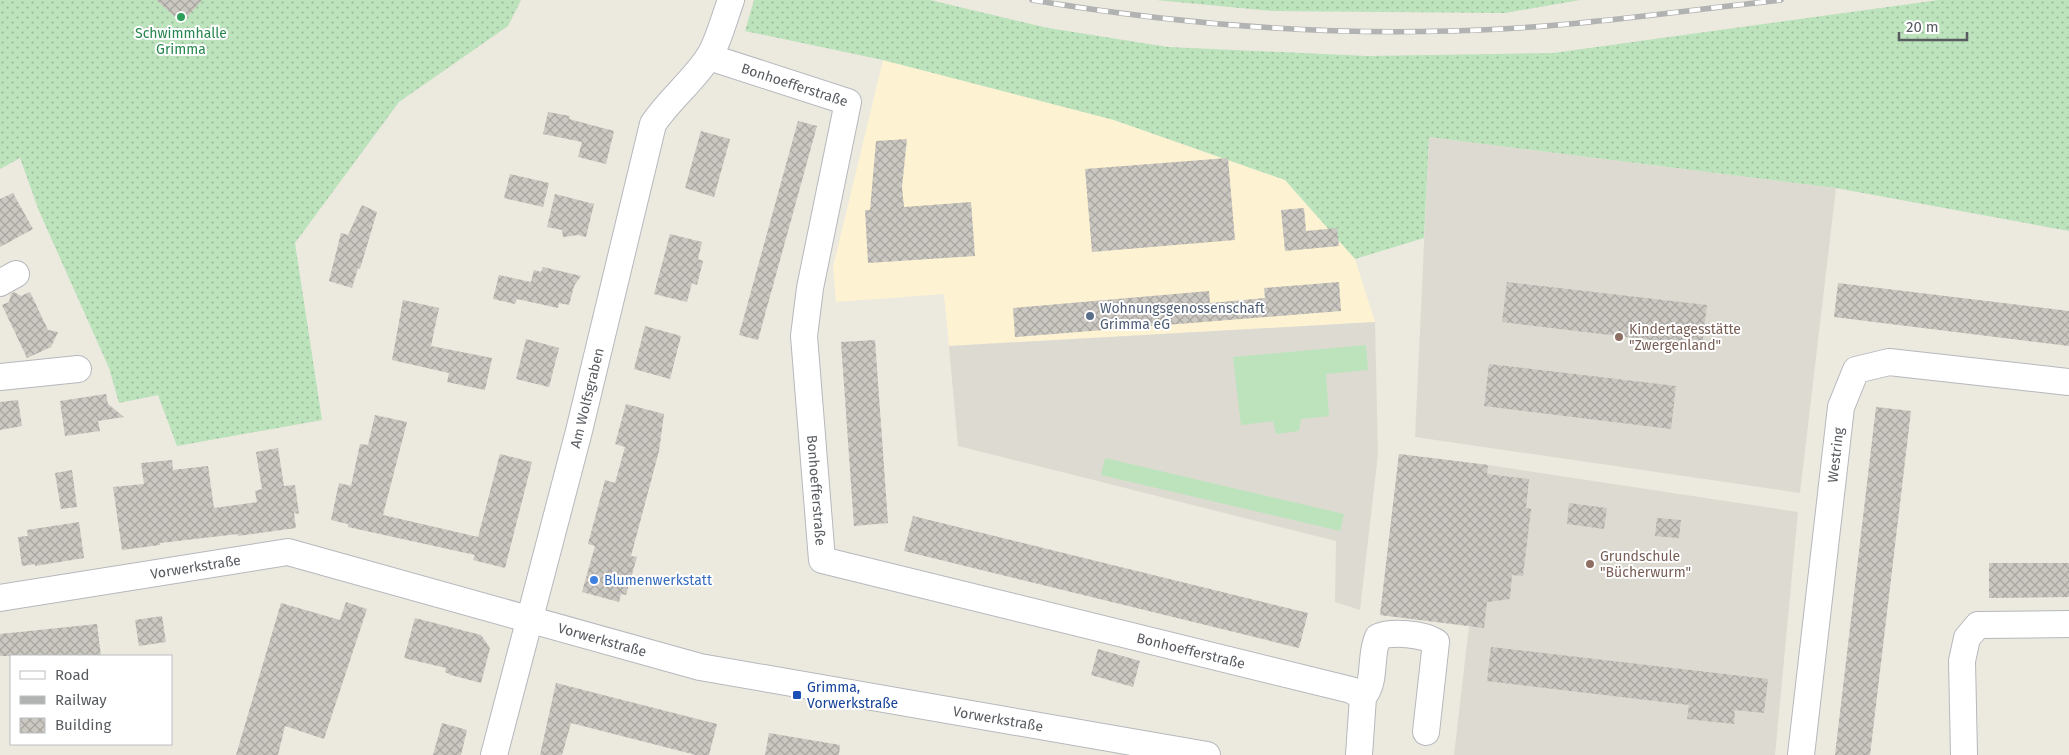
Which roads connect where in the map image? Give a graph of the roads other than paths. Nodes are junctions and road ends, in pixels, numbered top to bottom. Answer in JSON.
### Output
{"nodes":[{"id":1,"x":731,"y":0,"type":"edge"},
{"id":2,"x":709,"y":57,"type":"junction"},
{"id":3,"x":78,"y":369,"type":"dead end"},
{"id":4,"x":0,"y":377,"type":"edge"},
{"id":5,"x":2069,"y":382,"type":"edge"},
{"id":6,"x":0,"y":598,"type":"edge"},
{"id":7,"x":529,"y":620,"type":"junction"},
{"id":8,"x":2069,"y":624,"type":"edge"},
{"id":9,"x":1363,"y":697,"type":"junction"},
{"id":10,"x":1426,"y":732,"type":"dead end"},
{"id":11,"x":1126,"y":749,"type":"edge"},
{"id":12,"x":494,"y":755,"type":"edge"},
{"id":13,"x":1207,"y":755,"type":"edge"},
{"id":14,"x":1359,"y":755,"type":"edge"},
{"id":15,"x":1800,"y":755,"type":"edge"},
{"id":16,"x":1964,"y":755,"type":"edge"}],
"edges":[{"from":1,"to":2,"type":"street","name":"Am Wolfsgraben"},
{"from":2,"to":7,"type":"street","name":"Am Wolfsgraben"},
{"from":2,"to":9,"type":"street","name":"Bonhoefferstraße"},
{"from":3,"to":4,"type":"street"},
{"from":5,"to":15,"type":"street","name":"Westring"},
{"from":6,"to":7,"type":"street","name":"Vorwerkstraße"},
{"from":7,"to":11,"type":"street","name":"Vorwerkstraße"},
{"from":7,"to":12,"type":"street","name":"Am Wolfsgraben"},
{"from":8,"to":16,"type":"street"},
{"from":9,"to":10,"type":"street"},
{"from":9,"to":14,"type":"street"},
{"from":11,"to":13,"type":"street","name":"Vorwerkstraße"}]}
